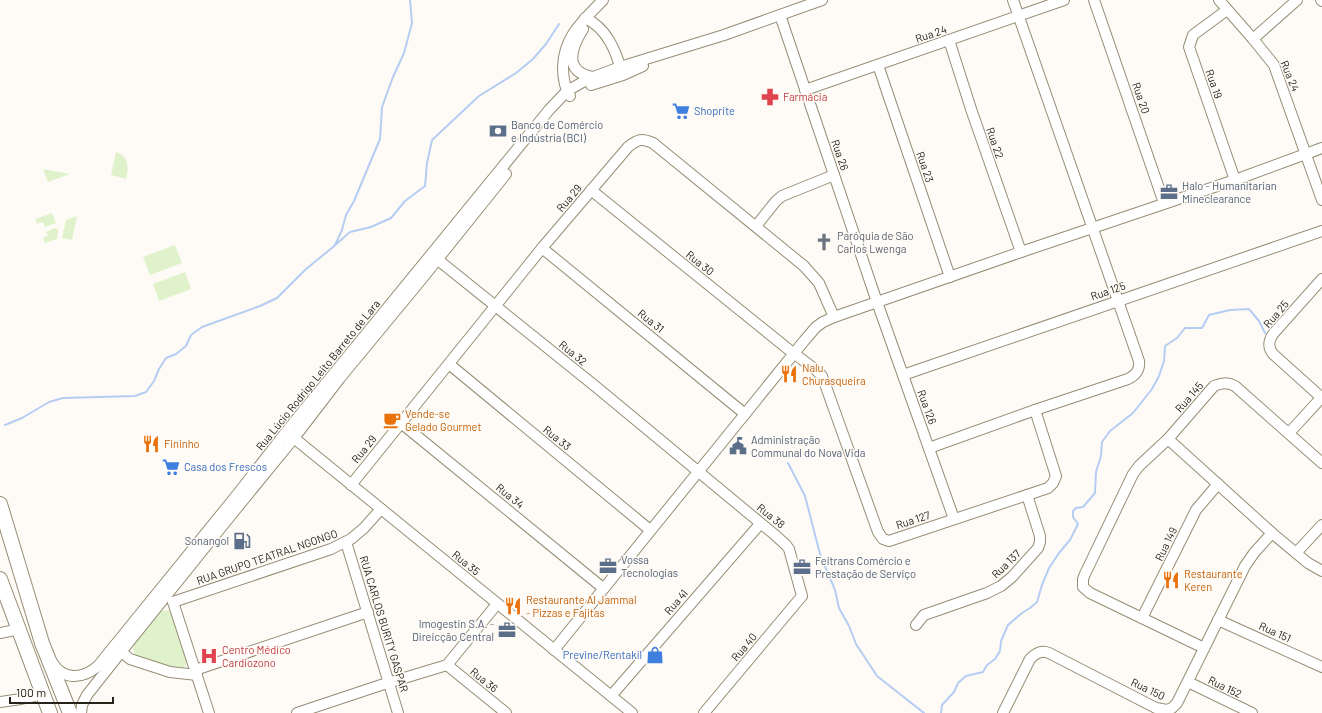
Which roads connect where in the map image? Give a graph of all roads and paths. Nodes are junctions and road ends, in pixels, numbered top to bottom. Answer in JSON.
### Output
{"nodes":[{"id":1,"x":603,"y":0,"type":"edge"},
{"id":2,"x":822,"y":0,"type":"edge"},
{"id":3,"x":1014,"y":0,"type":"edge"},
{"id":4,"x":1064,"y":0,"type":"edge"},
{"id":5,"x":1094,"y":0,"type":"edge"},
{"id":6,"x":1218,"y":0,"type":"edge"},
{"id":7,"x":1297,"y":0,"type":"edge"},
{"id":8,"x":1227,"y":10,"type":"junction"},
{"id":9,"x":780,"y":15,"type":"junction"},
{"id":10,"x":1019,"y":16,"type":"junction"},
{"id":11,"x":588,"y":19,"type":"junction"},
{"id":12,"x":1253,"y":39,"type":"junction"},
{"id":13,"x":949,"y":40,"type":"junction"},
{"id":14,"x":878,"y":65,"type":"junction"},
{"id":15,"x":621,"y":71,"type":"junction"},
{"id":16,"x":593,"y":77,"type":"junction"},
{"id":17,"x":805,"y":90,"type":"junction"},
{"id":18,"x":569,"y":94,"type":"junction"},
{"id":19,"x":1322,"y":148,"type":"edge"},
{"id":20,"x":1306,"y":154,"type":"junction"},
{"id":21,"x":834,"y":175,"type":"junction"},
{"id":22,"x":1235,"y":180,"type":"junction"},
{"id":23,"x":591,"y":190,"type":"junction"},
{"id":24,"x":1322,"y":200,"type":"edge"},
{"id":25,"x":1164,"y":203,"type":"junction"},
{"id":26,"x":756,"y":226,"type":"junction"},
{"id":27,"x":1093,"y":227,"type":"junction"},
{"id":28,"x":1322,"y":230,"type":"edge"},
{"id":29,"x":542,"y":248,"type":"junction"},
{"id":30,"x":1021,"y":252,"type":"junction"},
{"id":31,"x":434,"y":257,"type":"junction"},
{"id":32,"x":950,"y":277,"type":"junction"},
{"id":33,"x":1322,"y":279,"type":"edge"},
{"id":34,"x":1118,"y":301,"type":"junction"},
{"id":35,"x":877,"y":302,"type":"junction"},
{"id":36,"x":496,"y":306,"type":"junction"},
{"id":37,"x":834,"y":317,"type":"junction"},
{"id":38,"x":794,"y":354,"type":"junction"},
{"id":39,"x":449,"y":364,"type":"junction"},
{"id":40,"x":902,"y":375,"type":"junction"},
{"id":41,"x":1322,"y":398,"type":"edge"},
{"id":42,"x":1034,"y":410,"type":"junction"},
{"id":43,"x":745,"y":414,"type":"junction"},
{"id":44,"x":401,"y":423,"type":"junction"},
{"id":45,"x":1289,"y":433,"type":"junction"},
{"id":46,"x":290,"y":435,"type":"junction"},
{"id":47,"x":1168,"y":439,"type":"junction"},
{"id":48,"x":928,"y":448,"type":"junction"},
{"id":49,"x":1322,"y":463,"type":"edge"},
{"id":50,"x":698,"y":472,"type":"junction"},
{"id":51,"x":1218,"y":484,"type":"junction"},
{"id":52,"x":351,"y":485,"type":"junction"},
{"id":53,"x":1027,"y":495,"type":"junction"},
{"id":54,"x":0,"y":504,"type":"edge"},
{"id":55,"x":381,"y":509,"type":"junction"},
{"id":56,"x":954,"y":519,"type":"junction"},
{"id":57,"x":760,"y":524,"type":"junction"},
{"id":58,"x":1322,"y":524,"type":"edge"},
{"id":59,"x":650,"y":530,"type":"junction"},
{"id":60,"x":1272,"y":532,"type":"junction"},
{"id":61,"x":346,"y":542,"type":"junction"},
{"id":62,"x":1296,"y":553,"type":"junction"},
{"id":63,"x":1322,"y":571,"type":"edge"},
{"id":64,"x":0,"y":579,"type":"edge"},
{"id":65,"x":603,"y":588,"type":"junction"},
{"id":66,"x":166,"y":596,"type":"junction"},
{"id":67,"x":802,"y":596,"type":"joint"},
{"id":68,"x":497,"y":604,"type":"junction"},
{"id":69,"x":368,"y":612,"type":"junction"},
{"id":70,"x":1142,"y":618,"type":"junction"},
{"id":71,"x":1218,"y":620,"type":"junction"},
{"id":72,"x":916,"y":625,"type":"dead end"},
{"id":73,"x":20,"y":629,"type":"junction"},
{"id":74,"x":0,"y":633,"type":"edge"},
{"id":75,"x":42,"y":643,"type":"junction"},
{"id":76,"x":118,"y":648,"type":"junction"},
{"id":77,"x":1204,"y":648,"type":"junction"},
{"id":78,"x":554,"y":650,"type":"junction"},
{"id":79,"x":447,"y":665,"type":"junction"},
{"id":80,"x":1322,"y":667,"type":"edge"},
{"id":81,"x":196,"y":673,"type":"junction"},
{"id":82,"x":1188,"y":682,"type":"junction"},
{"id":83,"x":389,"y":683,"type":"junction"},
{"id":84,"x":43,"y":694,"type":"junction"},
{"id":85,"x":611,"y":696,"type":"junction"},
{"id":86,"x":0,"y":702,"type":"edge"},
{"id":87,"x":50,"y":713,"type":"edge"},
{"id":88,"x":70,"y":713,"type":"edge"},
{"id":89,"x":81,"y":713,"type":"edge"},
{"id":90,"x":209,"y":713,"type":"edge"},
{"id":91,"x":297,"y":713,"type":"edge"},
{"id":92,"x":398,"y":713,"type":"edge"},
{"id":93,"x":506,"y":713,"type":"edge"},
{"id":94,"x":632,"y":713,"type":"edge"},
{"id":95,"x":704,"y":713,"type":"edge"},
{"id":96,"x":1004,"y":713,"type":"edge"},
{"id":97,"x":1252,"y":713,"type":"edge"}],
"edges":[{"from":1,"to":11,"type":"street"},
{"from":2,"to":9,"type":"street"},
{"from":3,"to":10,"type":"street"},
{"from":4,"to":10,"type":"street","name":"Rua 24"},
{"from":5,"to":25,"type":"street","name":"Rua 20"},
{"from":6,"to":8,"type":"street","name":"Rua 24"},
{"from":7,"to":12,"type":"street"},
{"from":8,"to":12,"type":"street","name":"Rua 24"},
{"from":8,"to":22,"type":"street","name":"Rua 19"},
{"from":9,"to":15,"type":"street"},
{"from":9,"to":17,"type":"street","name":"Rua 26"},
{"from":10,"to":13,"type":"street","name":"Rua 24"},
{"from":10,"to":27,"type":"street"},
{"from":11,"to":15,"type":"street"},
{"from":11,"to":16,"type":"street"},
{"from":11,"to":18,"type":"street"},
{"from":12,"to":20,"type":"street","name":"Rua 24"},
{"from":13,"to":14,"type":"street","name":"Rua 24"},
{"from":13,"to":30,"type":"street","name":"Rua 22"},
{"from":14,"to":17,"type":"street","name":"Rua 24"},
{"from":14,"to":32,"type":"street","name":"Rua 23"},
{"from":15,"to":16,"type":"street"},
{"from":15,"to":18,"type":"street"},
{"from":16,"to":18,"type":"street"},
{"from":17,"to":21,"type":"street","name":"Rua 26"},
{"from":18,"to":31,"type":"street","name":"Rua Lúcio Rodrigo Leito Barreto de Lara"},
{"from":19,"to":20,"type":"street"},
{"from":20,"to":22,"type":"street"},
{"from":20,"to":24,"type":"street"},
{"from":21,"to":26,"type":"street"},
{"from":21,"to":35,"type":"street","name":"Rua 26"},
{"from":22,"to":25,"type":"street"},
{"from":23,"to":26,"type":"street","name":"Rua 29"},
{"from":23,"to":29,"type":"street","name":"Rua 29"},
{"from":23,"to":38,"type":"street","name":"Rua 30"},
{"from":25,"to":27,"type":"street"},
{"from":26,"to":37,"type":"street","name":"Rua 29"},
{"from":27,"to":30,"type":"street"},
{"from":27,"to":34,"type":"street"},
{"from":28,"to":34,"type":"street","name":"Rua 125"},
{"from":29,"to":36,"type":"street","name":"Rua 29"},
{"from":29,"to":43,"type":"street","name":"Rua 31"},
{"from":30,"to":32,"type":"street"},
{"from":31,"to":36,"type":"street","name":"Rua 32"},
{"from":31,"to":46,"type":"street","name":"Rua Lúcio Rodrigo Leito Barreto de Lara"},
{"from":32,"to":35,"type":"street"},
{"from":33,"to":41,"type":"street","name":"Rua 25"},
{"from":34,"to":40,"type":"street","name":"Rua 125"},
{"from":34,"to":42,"type":"street"},
{"from":35,"to":37,"type":"street"},
{"from":35,"to":40,"type":"street","name":"Rua 126"},
{"from":36,"to":39,"type":"street","name":"Rua 29"},
{"from":36,"to":50,"type":"street","name":"Rua 32"},
{"from":37,"to":38,"type":"street"},
{"from":38,"to":43,"type":"street"},
{"from":38,"to":56,"type":"street","name":"Rua 127"},
{"from":39,"to":44,"type":"street","name":"Rua 29"},
{"from":39,"to":59,"type":"street","name":"Rua 33"},
{"from":40,"to":48,"type":"street","name":"Rua 126"},
{"from":41,"to":45,"type":"street"},
{"from":42,"to":48,"type":"street"},
{"from":42,"to":53,"type":"street","name":"Rua 127"},
{"from":43,"to":50,"type":"street"},
{"from":44,"to":52,"type":"street","name":"Rua 29"},
{"from":44,"to":65,"type":"street","name":"Rua 34"},
{"from":45,"to":47,"type":"street","name":"Rua 145"},
{"from":45,"to":49,"type":"street","name":"Rua 145"},
{"from":46,"to":52,"type":"street","name":"Rua 35"},
{"from":46,"to":66,"type":"street","name":"Rua Lúcio Rodrigo Leito Barreto de Lara"},
{"from":47,"to":51,"type":"street"},
{"from":47,"to":70,"type":"street","name":"Rua 145"},
{"from":48,"to":56,"type":"street","name":"Rua 126"},
{"from":50,"to":57,"type":"street","name":"Rua 38"},
{"from":50,"to":59,"type":"street"},
{"from":51,"to":60,"type":"street"},
{"from":51,"to":70,"type":"street","name":"Rua 149"},
{"from":52,"to":55,"type":"street","name":"Rua 35"},
{"from":53,"to":56,"type":"street","name":"Rua 127"},
{"from":53,"to":72,"type":"street","name":"Rua 137"},
{"from":54,"to":75,"type":"highway"},
{"from":55,"to":61,"type":"street","name":"RUA GRUPO TEATRAL NGONGO"},
{"from":55,"to":68,"type":"street","name":"Rua 35"},
{"from":57,"to":67,"type":"street","name":"Rua 38"},
{"from":57,"to":85,"type":"street","name":"Rua 41"},
{"from":58,"to":62,"type":"street"},
{"from":59,"to":65,"type":"street"},
{"from":60,"to":62,"type":"street"},
{"from":60,"to":71,"type":"street","name":"Rua 150"},
{"from":61,"to":66,"type":"street","name":"RUA GRUPO TEATRAL NGONGO"},
{"from":61,"to":69,"type":"street","name":"RUA CARLOS BURITY GASPAR"},
{"from":62,"to":63,"type":"street"},
{"from":64,"to":73,"type":"highway"},
{"from":65,"to":78,"type":"street"},
{"from":66,"to":76,"type":"street","name":"Rua Lúcio Rodrigo Leito Barreto de Lara"},
{"from":66,"to":81,"type":"street"},
{"from":67,"to":95,"type":"street","name":"Rua 40"},
{"from":68,"to":78,"type":"street","name":"Rua 35"},
{"from":68,"to":79,"type":"street"},
{"from":69,"to":81,"type":"street"},
{"from":69,"to":83,"type":"street","name":"RUA CARLOS BURITY GASPAR"},
{"from":70,"to":77,"type":"street","name":"Rua 145"},
{"from":71,"to":77,"type":"street","name":"Rua 150"},
{"from":71,"to":80,"type":"street","name":"Rua 151"},
{"from":73,"to":74,"type":"street"},
{"from":73,"to":84,"type":"highway"},
{"from":75,"to":76,"type":"street","name":"Rua Lúcio Rodrigo Leito Barreto de Lara"},
{"from":75,"to":88,"type":"highway"},
{"from":76,"to":81,"type":"street"},
{"from":76,"to":89,"type":"street","name":"Rua Lúcio Rodrigo Leito Barreto de Lara"},
{"from":77,"to":82,"type":"street","name":"Rua 150"},
{"from":78,"to":85,"type":"street","name":"Rua 35"},
{"from":79,"to":83,"type":"street"},
{"from":79,"to":93,"type":"street","name":"Rua 36"},
{"from":81,"to":90,"type":"street"},
{"from":82,"to":96,"type":"street","name":"Rua 150"},
{"from":82,"to":97,"type":"street","name":"Rua 152"},
{"from":83,"to":91,"type":"street"},
{"from":83,"to":92,"type":"street","name":"RUA CARLOS BURITY GASPAR"},
{"from":84,"to":86,"type":"street"},
{"from":84,"to":87,"type":"highway"},
{"from":85,"to":94,"type":"street","name":"Rua 35"}]}
